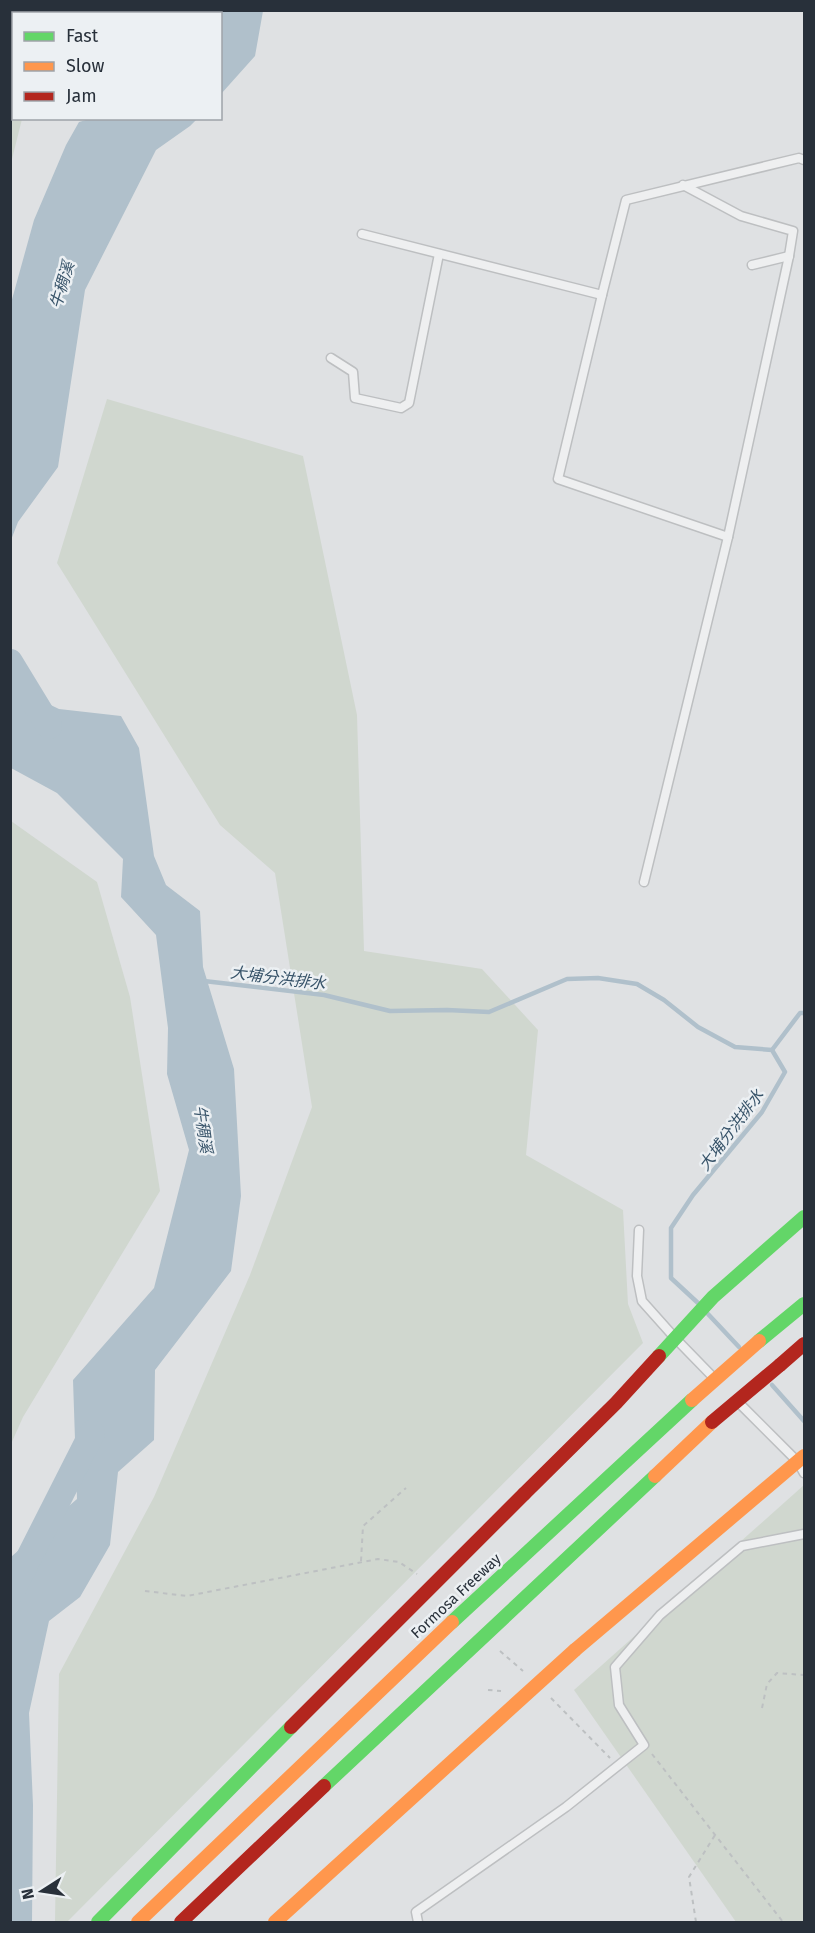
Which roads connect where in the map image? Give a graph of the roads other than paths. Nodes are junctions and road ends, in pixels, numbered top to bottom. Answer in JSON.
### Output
{"nodes":[{"id":1,"x":804,"y":159,"type":"edge"},
{"id":2,"x":682,"y":185,"type":"junction"},
{"id":3,"x":362,"y":234,"type":"dead end"},
{"id":4,"x":439,"y":254,"type":"junction"},
{"id":5,"x":789,"y":256,"type":"junction"},
{"id":6,"x":752,"y":265,"type":"dead end"},
{"id":7,"x":602,"y":295,"type":"junction"},
{"id":8,"x":331,"y":358,"type":"dead end"},
{"id":9,"x":728,"y":537,"type":"junction"},
{"id":10,"x":644,"y":882,"type":"dead end"},
{"id":11,"x":804,"y":1217,"type":"edge"},
{"id":12,"x":639,"y":1230,"type":"dead end"},
{"id":13,"x":804,"y":1304,"type":"edge"},
{"id":14,"x":675,"y":1338,"type":"junction"},
{"id":15,"x":804,"y":1344,"type":"edge"},
{"id":16,"x":724,"y":1388,"type":"dead end"},
{"id":17,"x":732,"y":1396,"type":"dead end"},
{"id":18,"x":802,"y":1464,"type":"edge"},
{"id":19,"x":804,"y":1533,"type":"edge"},
{"id":20,"x":98,"y":1923,"type":"edge"},
{"id":21,"x":138,"y":1923,"type":"edge"},
{"id":22,"x":181,"y":1923,"type":"edge"},
{"id":23,"x":275,"y":1923,"type":"edge"},
{"id":24,"x":418,"y":1923,"type":"edge"}],
"edges":[{"from":1,"to":2,"type":"lane"},
{"from":2,"to":5,"type":"lane"},
{"from":2,"to":7,"type":"lane"},
{"from":3,"to":4,"type":"lane"},
{"from":4,"to":7,"type":"lane"},
{"from":4,"to":8,"type":"lane"},
{"from":5,"to":6,"type":"lane"},
{"from":5,"to":9,"type":"lane"},
{"from":7,"to":9,"type":"lane"},
{"from":9,"to":10,"type":"lane"},
{"from":11,"to":14,"type":"main road"},
{"from":12,"to":14,"type":"lane"},
{"from":13,"to":21,"type":"main road","name":"Formosa Freeway","bridge":true},
{"from":14,"to":16,"type":"lane"},
{"from":14,"to":20,"type":"main road","bridge":true},
{"from":15,"to":22,"type":"main road","bridge":true},
{"from":17,"to":18,"type":"lane"},
{"from":18,"to":23,"type":"main road","bridge":true},
{"from":19,"to":24,"type":"lane"}]}
